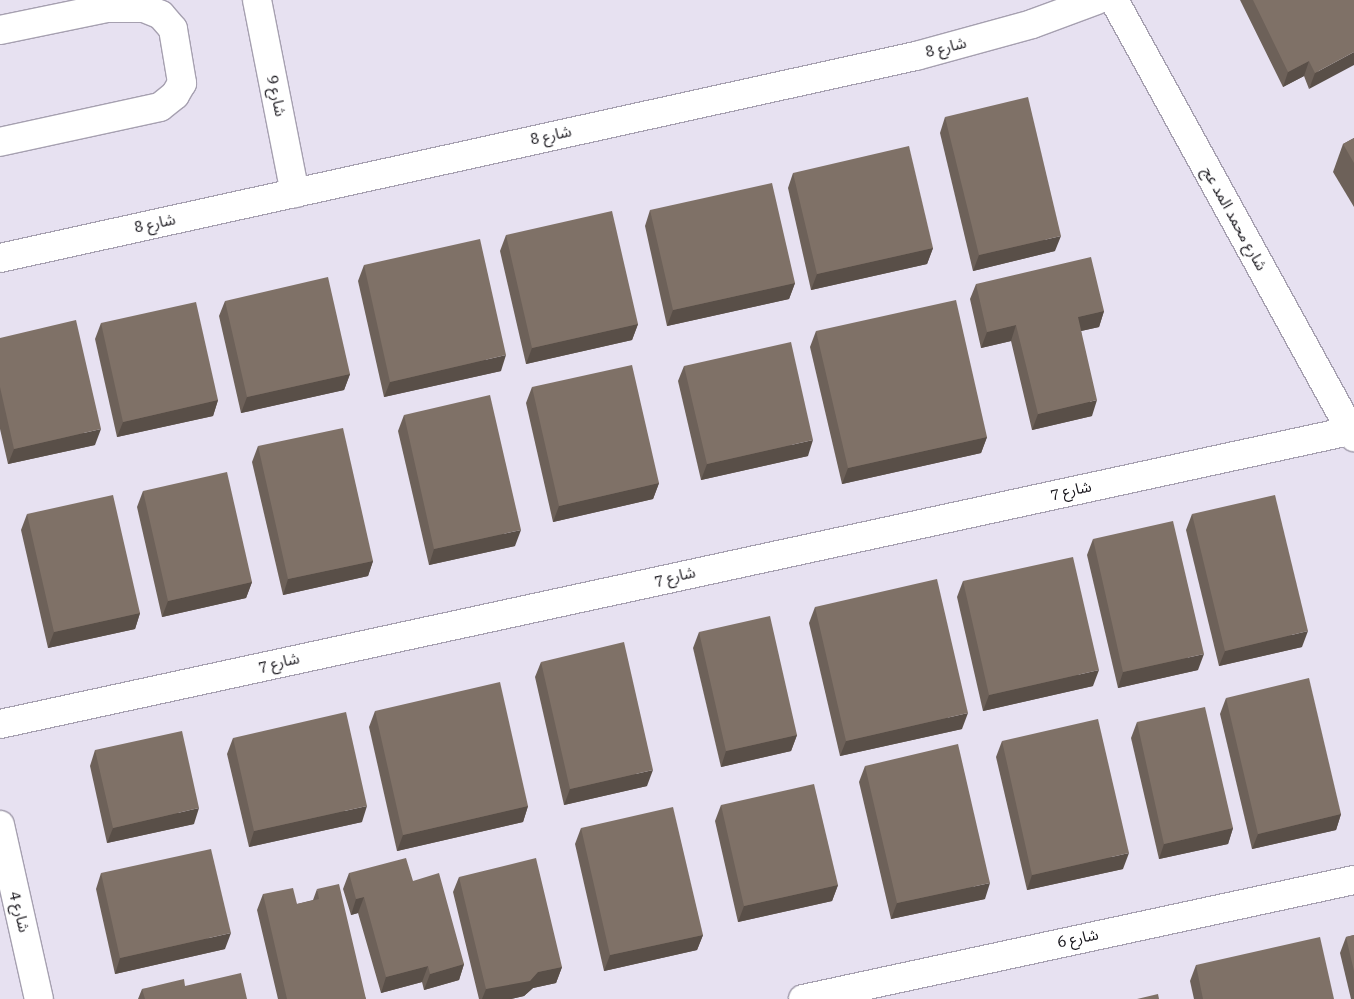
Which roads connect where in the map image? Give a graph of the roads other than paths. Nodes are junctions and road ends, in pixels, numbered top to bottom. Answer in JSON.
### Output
{"nodes":[{"id":1,"x":257,"y":0,"type":"edge"},
{"id":2,"x":1097,"y":0,"type":"edge"},
{"id":3,"x":1114,"y":0,"type":"edge"},
{"id":4,"x":0,"y":30,"type":"edge"},
{"id":5,"x":0,"y":142,"type":"edge"},
{"id":6,"x":295,"y":193,"type":"junction"},
{"id":7,"x":0,"y":258,"type":"edge"},
{"id":8,"x":1352,"y":434,"type":"edge"},
{"id":9,"x":0,"y":724,"type":"edge"},
{"id":10,"x":0,"y":825,"type":"edge"},
{"id":11,"x":1354,"y":880,"type":"edge"},
{"id":12,"x":39,"y":999,"type":"edge"},
{"id":13,"x":803,"y":999,"type":"edge"}],
"edges":[{"from":1,"to":6,"type":"street","name":"شارع 9"},
{"from":2,"to":6,"type":"street","name":"شارع 8"},
{"from":3,"to":8,"type":"street","name":"شارع محمد المد عج"},
{"from":4,"to":5,"type":"street"},
{"from":6,"to":7,"type":"street","name":"شارع 8"},
{"from":8,"to":9,"type":"street","name":"شارع 7"},
{"from":10,"to":12,"type":"street","name":"شارع 4"},
{"from":11,"to":13,"type":"street","name":"شارع 6"}]}
